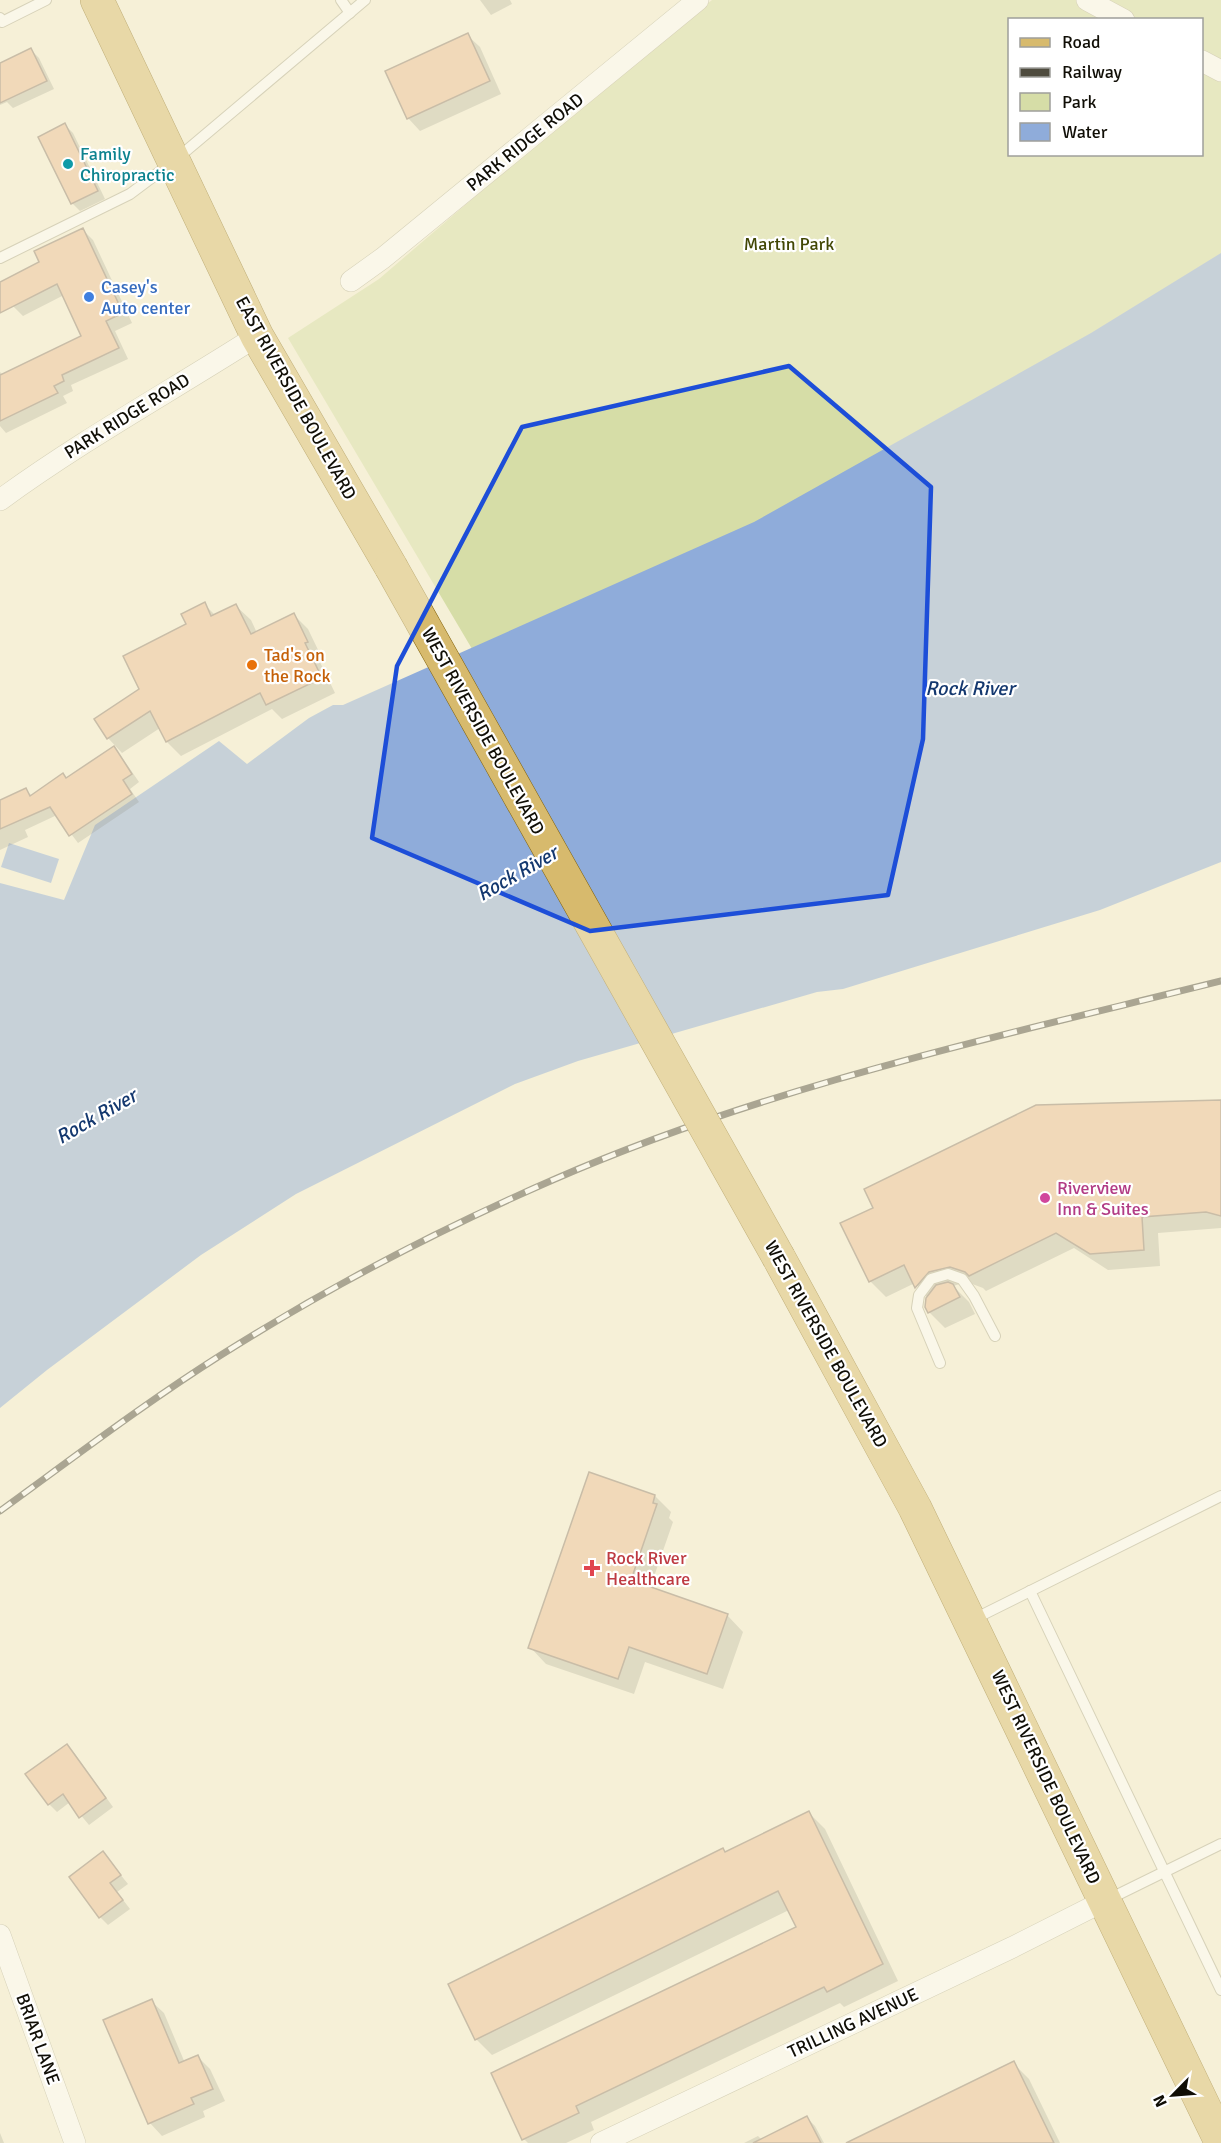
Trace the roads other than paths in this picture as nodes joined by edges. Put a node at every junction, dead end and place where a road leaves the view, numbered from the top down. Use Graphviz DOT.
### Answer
graph roads {
  1 [pos="46,0"];
  2 [pos="97,0"];
  3 [pos="340,0"];
  4 [pos="365,0"];
  5 [pos="698,0"];
  6 [pos="1087,0"];
  7 [pos="350,13"];
  8 [pos="0,18"];
  9 [pos="1120,18"];
  10 [pos="1203,61"];
  11 [pos="1221,71"];
  12 [pos="174,161"];
  13 [pos="0,258"];
  14 [pos="351,281"];
  15 [pos="257,336"];
  16 [pos="0,500"];
  17 [pos="391,567"];
  18 [pos="995,1336"];
  19 [pos="940,1363"];
  20 [pos="1221,1496"];
  21 [pos="1030,1591"];
  22 [pos="971,1620"];
  23 [pos="1221,1844"];
  24 [pos="1164,1871"];
  25 [pos="1104,1901"];
  26 [pos="0,1935"];
  27 [pos="1221,1990"];
  28 [pos="1221,2142"];
  29 [pos="75,2143"];
  30 [pos="601,2143"];
  1 -- 8 [label="lane"];
  2 -- 12 [label="main road, EAST RIVERSIDE BOULEVARD"];
  3 -- 7 [label="lane"];
  4 -- 7 [label="lane"];
  5 -- 14 [label="street, PARK RIDGE ROAD"];
  6 -- 9 [label="street"];
  7 -- 12 [label="lane"];
  10 -- 11 [label="street"];
  12 -- 13 [label="lane"];
  12 -- 15 [label="main road, EAST RIVERSIDE BOULEVARD"];
  15 -- 16 [label="street, PARK RIDGE ROAD"];
  15 -- 17 [label="main road, EAST RIVERSIDE BOULEVARD"];
  17 -- 22 [label="main road, WEST RIVERSIDE BOULEVARD, bridge"];
  18 -- 19 [label="lane"];
  20 -- 21 [label="lane"];
  21 -- 22 [label="lane"];
  21 -- 24 [label="lane"];
  22 -- 25 [label="main road, WEST RIVERSIDE BOULEVARD"];
  23 -- 24 [label="lane"];
  24 -- 25 [label="lane"];
  24 -- 27 [label="lane"];
  25 -- 28 [label="main road, WEST RIVERSIDE BOULEVARD"];
  25 -- 30 [label="street, TRILLING AVENUE"];
  26 -- 29 [label="street, BRIAR LANE"];
}
